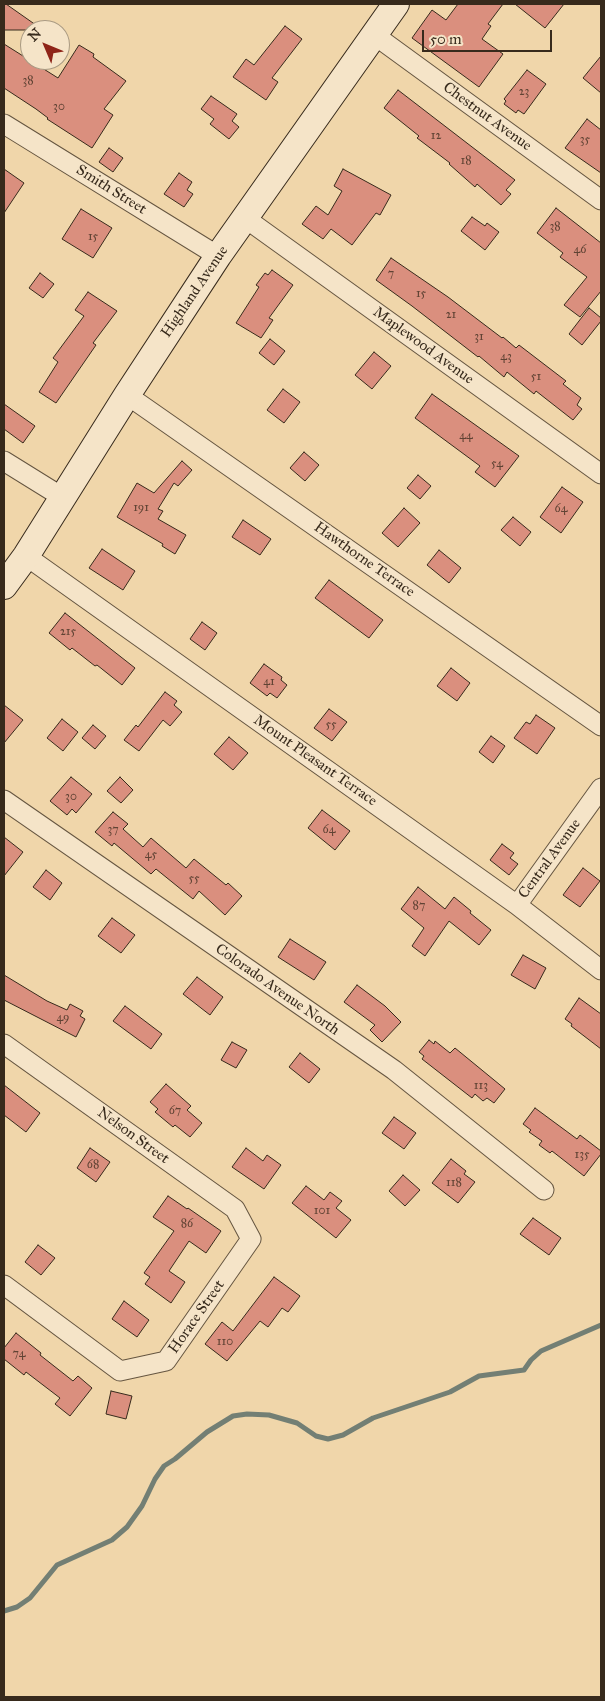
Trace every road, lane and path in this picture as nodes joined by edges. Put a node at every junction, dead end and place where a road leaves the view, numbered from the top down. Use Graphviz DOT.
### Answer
graph roads {
  1 [pos="396,4"];
  2 [pos="373,34"];
  3 [pos="4,124"];
  4 [pos="601,200"];
  5 [pos="245,218"];
  6 [pos="218,256"];
  7 [pos="127,395"];
  8 [pos="4,460"];
  9 [pos="601,474"];
  10 [pos="62,498"];
  11 [pos="26,556"];
  12 [pos="4,586"];
  13 [pos="601,726"];
  14 [pos="601,788"];
  15 [pos="4,800"];
  16 [pos="517,905"];
  17 [pos="601,970"];
  18 [pos="4,1044"];
  19 [pos="544,1190"];
  20 [pos="251,1239"];
  21 [pos="4,1285"];
  1 -- 2 [label="street, Highland Avenue"];
  2 -- 4 [label="street, Chestnut Avenue"];
  2 -- 5 [label="street, Highland Avenue"];
  3 -- 6 [label="street, Smith Street"];
  5 -- 6 [label="street, Highland Avenue"];
  5 -- 9 [label="street, Maplewood Avenue"];
  6 -- 7 [label="street, Highland Avenue"];
  7 -- 10 [label="street, Highland Avenue"];
  7 -- 13 [label="street, Hawthorne Terrace"];
  8 -- 10 [label="street"];
  10 -- 11 [label="street, Highland Avenue"];
  11 -- 12 [label="street, Highland Avenue"];
  11 -- 16 [label="street, Mount Pleasant Terrace"];
  14 -- 16 [label="street, Central Avenue"];
  15 -- 19 [label="street, Colorado Avenue North"];
  16 -- 17 [label="street, Mount Pleasant Terrace"];
  18 -- 20 [label="street, Nelson Street"];
  20 -- 21 [label="street, Horace Street"];
}
